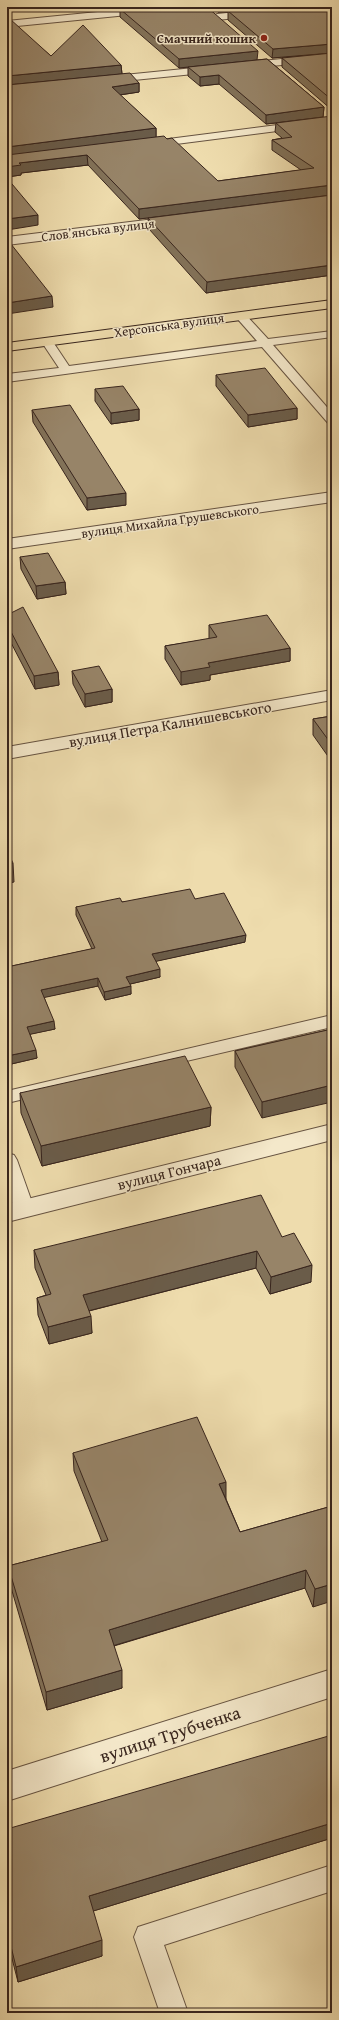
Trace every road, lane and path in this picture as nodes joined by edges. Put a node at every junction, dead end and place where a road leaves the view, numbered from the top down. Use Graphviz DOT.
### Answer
graph roads {
  1 [pos="178,7"];
  2 [pos="316,7"];
  3 [pos="209,10"];
  4 [pos="217,17"];
  5 [pos="7,24"];
  6 [pos="229,28"];
  7 [pos="258,53"];
  8 [pos="332,57"];
  9 [pos="270,63"];
  10 [pos="281,73"];
  11 [pos="92,82"];
  12 [pos="330,117"];
  13 [pos="131,146"];
  14 [pos="189,218"];
  15 [pos="7,241"];
  16 [pos="332,304"];
  17 [pos="242,316"];
  18 [pos="332,334"];
  19 [pos="47,341"];
  20 [pos="266,343"];
  21 [pos="7,347"];
  22 [pos="66,370"];
  23 [pos="7,378"];
  24 [pos="332,420"];
  25 [pos="332,497"];
  26 [pos="7,544"];
  27 [pos="332,695"];
  28 [pos="7,753"];
  29 [pos="332,1021"];
  30 [pos="7,1097"];
  31 [pos="332,1132"];
  32 [pos="7,1160"];
  33 [pos="16,1210"];
  34 [pos="332,1683"];
  35 [pos="7,1786"];
  36 [pos="332,1878"];
  37 [pos="174,2013"];
  1 -- 5 [label="street"];
  2 -- 4 [label="street"];
  3 -- 4 [label="street"];
  4 -- 6 [label="street"];
  7 -- 9 [label="street"];
  8 -- 9 [label="street"];
  9 -- 10 [label="street"];
  9 -- 11 [label="street"];
  12 -- 13 [label="street"];
  14 -- 15 [label="street, Словʼянська вулиця"];
  16 -- 17 [label="main road, Херсонська вулиця"];
  17 -- 19 [label="main road, Херсонська вулиця"];
  17 -- 20 [label="lane"];
  18 -- 20 [label="lane"];
  19 -- 21 [label="main road, Херсонська вулиця"];
  19 -- 22 [label="lane"];
  20 -- 22 [label="lane"];
  20 -- 24 [label="lane"];
  22 -- 23 [label="lane"];
  25 -- 26 [label="street, вулиця Михайла Грушевського"];
  27 -- 28 [label="street, вулиця Петра Калнишевського"];
  29 -- 30 [label="lane"];
  31 -- 33 [label="street, вулиця Гончара"];
  32 -- 33 [label="lane"];
  34 -- 35 [label="street, вулиця Трубченка"];
  36 -- 37 [label="lane"];
}
